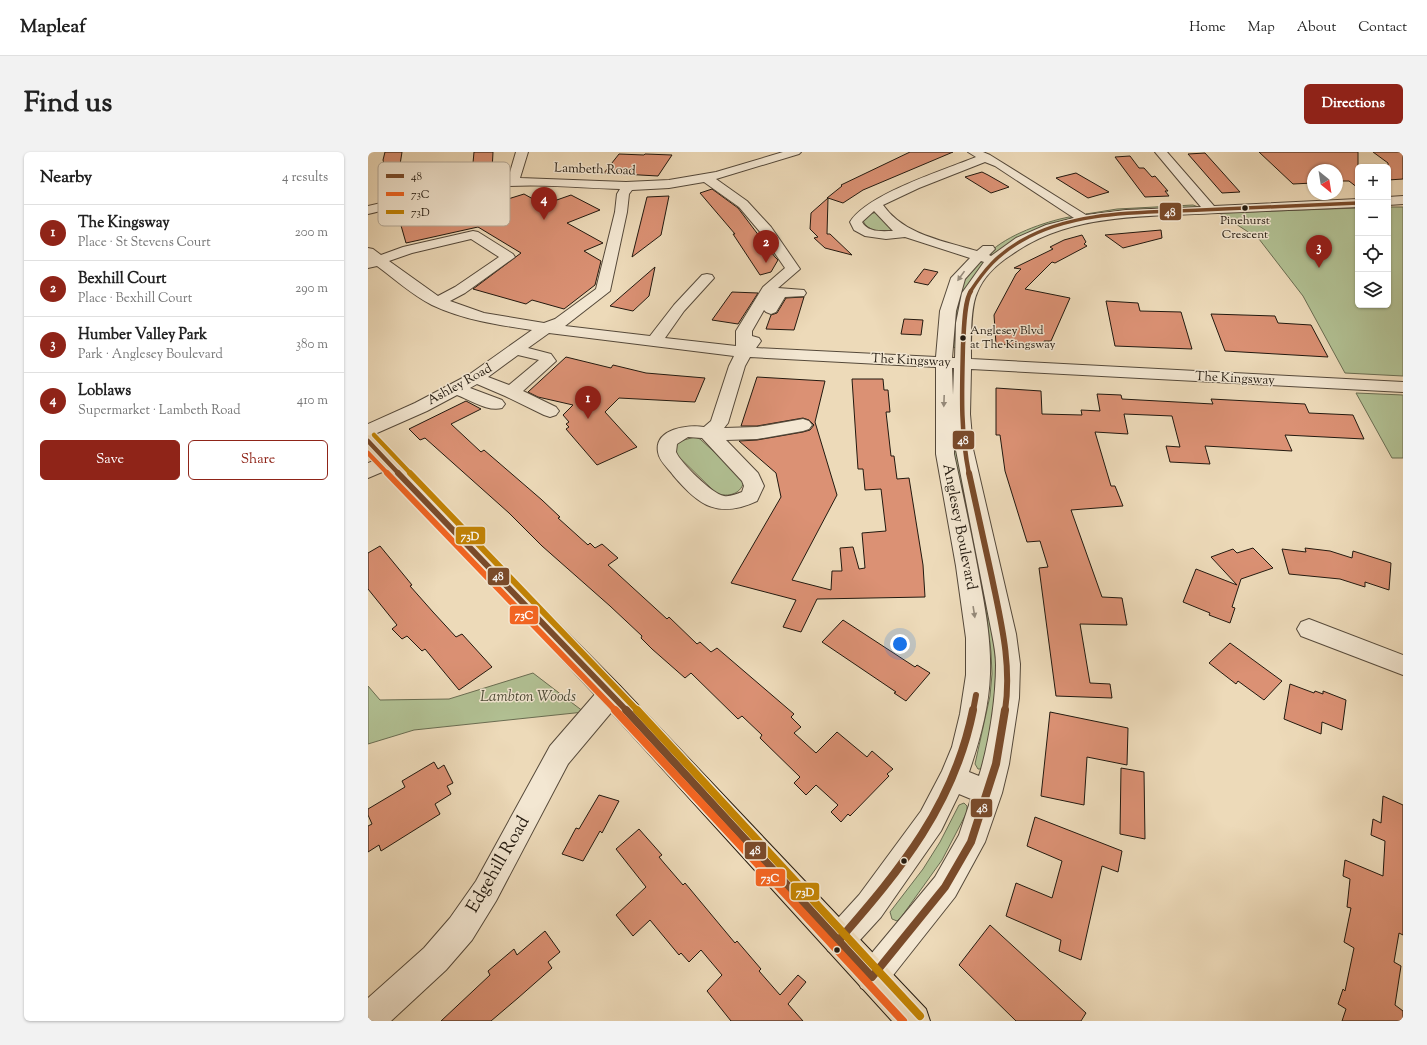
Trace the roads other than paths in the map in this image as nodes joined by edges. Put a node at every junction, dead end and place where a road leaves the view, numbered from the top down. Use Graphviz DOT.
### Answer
graph roads {
  1 [pos="522,152"];
  2 [pos="795,152"];
  3 [pos="1161,152"];
  4 [pos="980,154"];
  5 [pos="707,178"];
  6 [pos="510,182"];
  7 [pos="513,182"];
  8 [pos="629,185"];
  9 [pos="1403,194"];
  10 [pos="1391,195"];
  11 [pos="1355,196"];
  12 [pos="1403,200"];
  13 [pos="1391,201"];
  14 [pos="1355,203"];
  15 [pos="876,204"];
  16 [pos="1209,206"];
  17 [pos="378,208"];
  18 [pos="368,210"];
  19 [pos="1080,216"];
  20 [pos="906,233"];
  21 [pos="979,256"];
  22 [pos="372,259"];
  23 [pos="993,260"];
  24 [pos="707,278"];
  25 [pos="800,293"];
  26 [pos="438,302"];
  27 [pos="546,328"];
  28 [pos="654,341"];
  29 [pos="516,350"];
  30 [pos="744,352"];
  31 [pos="953,363"];
  32 [pos="476,378"];
  33 [pos="1403,387"];
  34 [pos="458,389"];
  35 [pos="511,392"];
  36 [pos="496,404"];
  37 [pos="550,411"];
  38 [pos="803,424"];
  39 [pos="368,431"];
  40 [pos="708,433"];
  41 [pos="368,441"];
  42 [pos="377,467"];
  43 [pos="1309,629"];
  44 [pos="1403,665"];
  45 [pos="611,694"];
  46 [pos="954,778"];
  47 [pos="988,793"];
  48 [pos="839,940"];
  49 [pos="872,977"];
  50 [pos="368,1020"];
  51 [pos="914,1021"];
  1 -- 7 [label="street"];
  2 -- 5 [label="street, Lambeth Road"];
  3 -- 16 [label="street"];
  4 -- 15 [label="street"];
  4 -- 19 [label="street"];
  5 -- 8 [label="street, Lambeth Road"];
  5 -- 30 [label="street"];
  6 -- 7 [label="street, Lambeth Road"];
  7 -- 8 [label="street, Lambeth Road"];
  8 -- 27 [label="street, Ashley Road"];
  9 -- 10 [label="street"];
  11 -- 16 [label="street, Anglesey Boulevard"];
  12 -- 13 [label="street"];
  14 -- 16 [label="street, Anglesey Boulevard"];
  15 -- 20 [label="street"];
  15 -- 20 [label="street"];
  16 -- 19 [label="street, Anglesey Boulevard"];
  17 -- 18 [label="street, Lambeth Road"];
  19 -- 21 [label="street, Anglesey Boulevard"];
  19 -- 23 [label="street, Anglesey Boulevard"];
  20 -- 21 [label="street"];
  21 -- 23 [label="street"];
  21 -- 31 [label="street, Anglesey Boulevard, one-way"];
  22 -- 26 [label="street, The Kingsway"];
  22 -- 26 [label="street"];
  23 -- 31 [label="street, Anglesey Boulevard"];
  24 -- 28 [label="street"];
  25 -- 30 [label="street"];
  26 -- 27 [label="street, The Kingsway"];
  27 -- 28 [label="street, The Kingsway"];
  27 -- 29 [label="street, Ashley Road"];
  28 -- 30 [label="street, The Kingsway"];
  29 -- 32 [label="street, Ashley Road"];
  29 -- 35 [label="street"];
  30 -- 31 [label="street, The Kingsway"];
  30 -- 40 [label="street"];
  31 -- 33 [label="street, The Kingsway"];
  31 -- 46 [label="street, Anglesey Boulevard, one-way"];
  31 -- 47 [label="street, Anglesey Boulevard"];
  32 -- 34 [label="street, Ashley Road"];
  32 -- 35 [label="street"];
  34 -- 36 [label="street"];
  34 -- 39 [label="street, Ashley Road"];
  35 -- 37 [label="street"];
  38 -- 40 [label="street"];
  40 -- 40 [label="street"];
  41 -- 42 [label="main road"];
  42 -- 45 [label="main road"];
  43 -- 44 [label="street"];
  45 -- 48 [label="main road"];
  45 -- 50 [label="street, Edgehill Road"];
  46 -- 47 [label="street"];
  46 -- 48 [label="street, Anglesey Boulevard"];
  47 -- 49 [label="street, Anglesey Boulevard"];
  48 -- 49 [label="main road"];
  49 -- 51 [label="main road"];
}
